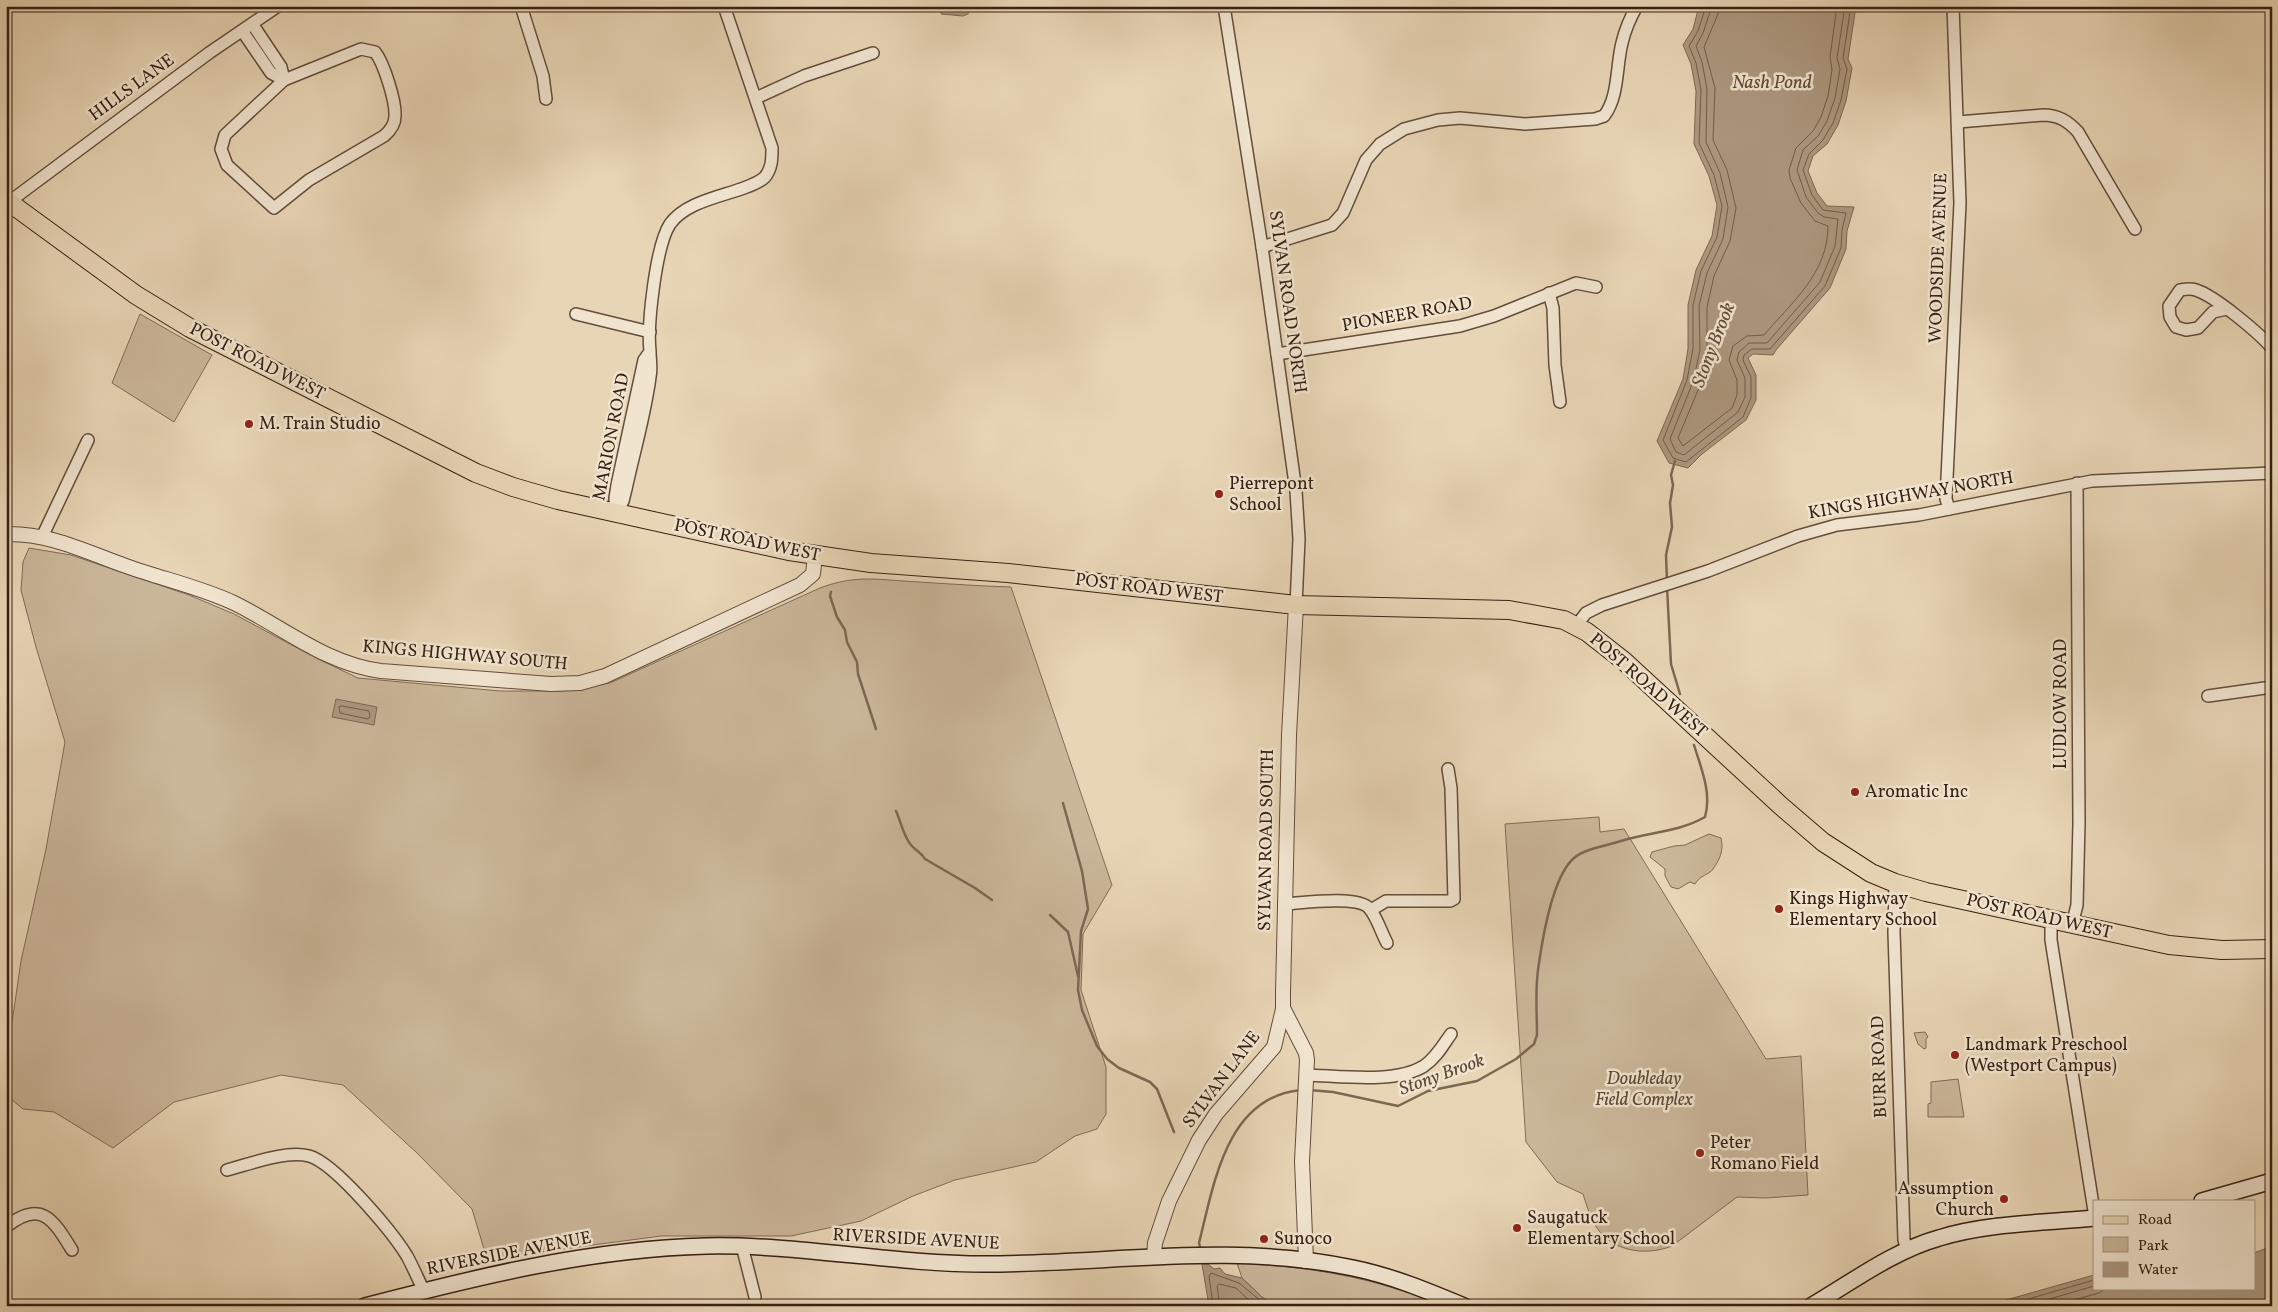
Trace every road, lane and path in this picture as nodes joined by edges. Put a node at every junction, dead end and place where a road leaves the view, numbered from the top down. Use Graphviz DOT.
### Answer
graph roads {
  1 [pos="278,6"];
  2 [pos="521,6"];
  3 [pos="724,6"];
  4 [pos="1224,6"];
  5 [pos="1637,6"];
  6 [pos="1953,6"];
  7 [pos="248,28"];
  8 [pos="873,53"];
  9 [pos="284,80"];
  10 [pos="756,98"];
  11 [pos="546,99"];
  12 [pos="1958,122"];
  13 [pos="8,201"];
  14 [pos="2135,229"];
  15 [pos="1262,247"];
  16 [pos="1596,287"];
  17 [pos="1549,293"];
  18 [pos="2227,309"];
  19 [pos="576,314"];
  20 [pos="650,332"];
  21 [pos="2272,348"];
  22 [pos="1277,354"];
  23 [pos="1560,402"];
  24 [pos="88,440"];
  25 [pos="2272,473"];
  26 [pos="2078,483"];
  27 [pos="1949,509"];
  28 [pos="616,513"];
  29 [pos="6,534"];
  30 [pos="42,537"];
  31 [pos="815,555"];
  32 [pos="1296,605"];
  33 [pos="1576,626"];
  34 [pos="2272,687"];
  35 [pos="2208,696"];
  36 [pos="1448,769"];
  37 [pos="1895,883"];
  38 [pos="1284,904"];
  39 [pos="1371,910"];
  40 [pos="2051,920"];
  41 [pos="2072,925"];
  42 [pos="1386,943"];
  43 [pos="2272,948"];
  44 [pos="1283,1008"];
  45 [pos="1451,1034"];
  46 [pos="1274,1047"];
  47 [pos="1307,1081"];
  48 [pos="227,1170"];
  49 [pos="2272,1181"];
  50 [pos="2206,1200"];
  51 [pos="2093,1205"];
  52 [pos="2093,1218"];
  53 [pos="6,1227"];
  54 [pos="742,1246"];
  55 [pos="72,1250"];
  56 [pos="1907,1250"];
  57 [pos="1154,1256"];
  58 [pos="1306,1261"];
  59 [pos="424,1291"];
  60 [pos="755,1297"];
  61 [pos="365,1306"];
  62 [pos="1464,1306"];
  63 [pos="1811,1306"];
  1 -- 7 [label="street, HILLS LANE"];
  2 -- 11 [label="street"];
  3 -- 10 [label="street, MARION ROAD"];
  4 -- 15 [label="street, SYLVAN ROAD NORTH"];
  5 -- 15 [label="street"];
  6 -- 12 [label="street, WOODSIDE AVENUE"];
  7 -- 9 [label="street"];
  7 -- 13 [label="street, HILLS LANE"];
  8 -- 10 [label="street"];
  9 -- 9 [label="street"];
  10 -- 20 [label="street, MARION ROAD"];
  12 -- 14 [label="street"];
  12 -- 27 [label="street, WOODSIDE AVENUE"];
  13 -- 28 [label="main road, POST ROAD WEST"];
  15 -- 22 [label="street, SYLVAN ROAD NORTH"];
  16 -- 17 [label="street, PIONEER ROAD"];
  17 -- 22 [label="street, PIONEER ROAD"];
  17 -- 23 [label="street"];
  18 -- 18 [label="street"];
  18 -- 21 [label="street"];
  19 -- 20 [label="street"];
  20 -- 28 [label="street, MARION ROAD"];
  22 -- 32 [label="street, SYLVAN ROAD NORTH"];
  24 -- 30 [label="street"];
  25 -- 26 [label="street, KINGS HIGHWAY NORTH"];
  26 -- 27 [label="street, KINGS HIGHWAY NORTH"];
  26 -- 41 [label="street, LUDLOW ROAD"];
  27 -- 33 [label="street, KINGS HIGHWAY NORTH"];
  28 -- 31 [label="main road, POST ROAD WEST"];
  29 -- 30 [label="street, KINGS HIGHWAY SOUTH"];
  30 -- 31 [label="street, KINGS HIGHWAY SOUTH"];
  31 -- 32 [label="main road, POST ROAD WEST"];
  32 -- 33 [label="main road, POST ROAD WEST"];
  32 -- 38 [label="street, SYLVAN ROAD SOUTH"];
  33 -- 37 [label="main road, POST ROAD WEST"];
  34 -- 35 [label="street"];
  36 -- 39 [label="street"];
  37 -- 40 [label="main road, POST ROAD WEST"];
  37 -- 56 [label="street, BURR ROAD"];
  38 -- 39 [label="street"];
  38 -- 44 [label="street, SYLVAN ROAD SOUTH"];
  39 -- 42 [label="street"];
  40 -- 41 [label="main road, POST ROAD WEST"];
  40 -- 51 [label="street"];
  41 -- 43 [label="main road, POST ROAD WEST"];
  44 -- 46 [label="street, SYLVAN LANE"];
  44 -- 47 [label="street, SYLVAN ROAD SOUTH"];
  45 -- 47 [label="street"];
  46 -- 47 [label="street, SYLVAN ROAD SOUTH"];
  46 -- 57 [label="street, SYLVAN LANE"];
  47 -- 58 [label="street, SYLVAN ROAD SOUTH"];
  48 -- 59 [label="street"];
  49 -- 50 [label="main road"];
  52 -- 56 [label="main road"];
  53 -- 55 [label="street"];
  54 -- 57 [label="main road, RIVERSIDE AVENUE"];
  54 -- 59 [label="main road, RIVERSIDE AVENUE"];
  54 -- 60 [label="street"];
  56 -- 63 [label="main road"];
  57 -- 58 [label="main road, RIVERSIDE AVENUE"];
  58 -- 62 [label="main road, RIVERSIDE AVENUE"];
  59 -- 61 [label="main road, RIVERSIDE AVENUE"];
}
